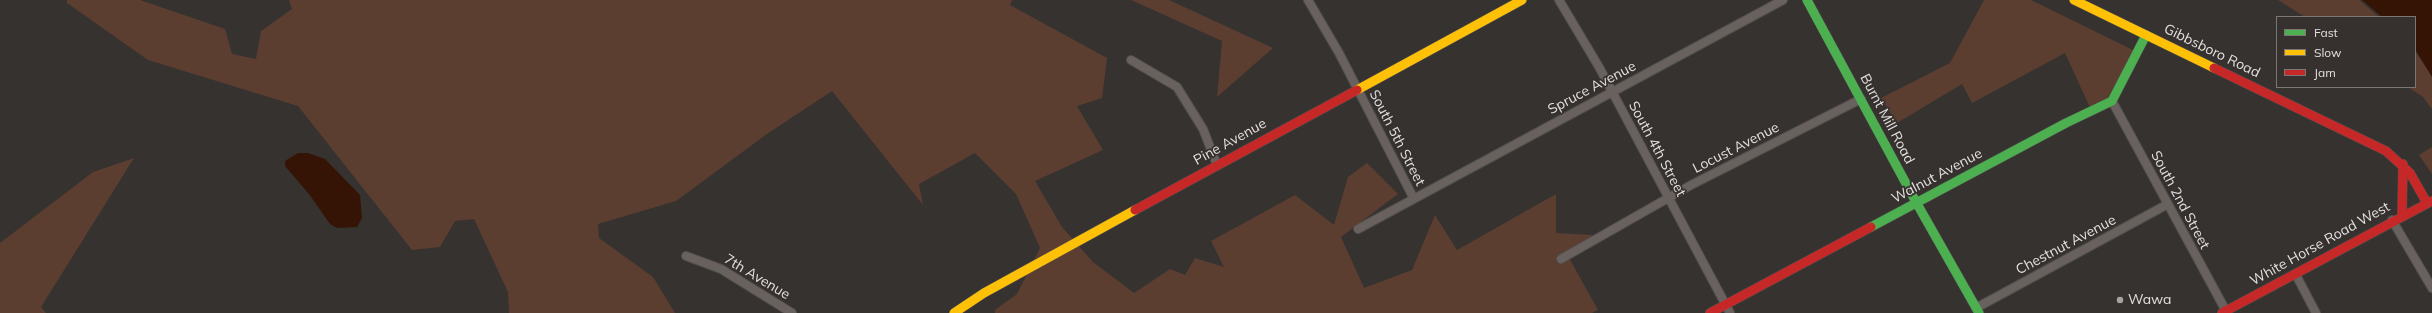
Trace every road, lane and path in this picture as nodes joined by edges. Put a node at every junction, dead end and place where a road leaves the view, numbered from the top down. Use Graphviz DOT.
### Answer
graph roads {
  1 [pos="1308,0"];
  2 [pos="1522,0"];
  3 [pos="1558,0"];
  4 [pos="1783,0"];
  5 [pos="1807,0"];
  6 [pos="2074,0"];
  7 [pos="2146,35"];
  8 [pos="1131,60"];
  9 [pos="1357,89"];
  10 [pos="1612,92"];
  11 [pos="1861,99"];
  12 [pos="2112,101"];
  13 [pos="2403,164"];
  14 [pos="1217,165"];
  15 [pos="1668,198"];
  16 [pos="1414,199"];
  17 [pos="1916,202"];
  18 [pos="2430,202"];
  19 [pos="2168,204"];
  20 [pos="2402,215"];
  21 [pos="2392,220"];
  22 [pos="1358,229"];
  23 [pos="686,256"];
  24 [pos="1561,259"];
  25 [pos="2296,275"];
  26 [pos="2432,288"];
  27 [pos="1725,304"];
  28 [pos="1977,311"];
  29 [pos="2224,312"];
  30 [pos="792,313"];
  31 [pos="954,313"];
  32 [pos="1710,313"];
  33 [pos="1730,313"];
  34 [pos="2316,313"];
  1 -- 9 [label="street, South 5th Street"];
  2 -- 9 [label="street, Pine Avenue"];
  3 -- 10 [label="street, South 4th Street"];
  4 -- 10 [label="street, Spruce Avenue"];
  5 -- 11 [label="street, Burnt Mill Road"];
  6 -- 7 [label="street, Gibbsboro Road"];
  7 -- 12 [label="street"];
  7 -- 13 [label="street, Gibbsboro Road"];
  8 -- 14 [label="street"];
  9 -- 14 [label="street, Pine Avenue"];
  9 -- 16 [label="street, South 5th Street"];
  10 -- 15 [label="street, South 4th Street"];
  10 -- 16 [label="street, Spruce Avenue"];
  11 -- 15 [label="street, Locust Avenue"];
  11 -- 17 [label="street, Burnt Mill Road"];
  12 -- 17 [label="street, Walnut Avenue"];
  12 -- 19 [label="street, South 2nd Street"];
  13 -- 18 [label="street, Gibbsboro Road"];
  13 -- 20 [label="street"];
  14 -- 31 [label="street, Pine Avenue"];
  15 -- 24 [label="street, Locust Avenue"];
  15 -- 27 [label="street, South 4th Street"];
  16 -- 22 [label="street, Spruce Avenue"];
  17 -- 27 [label="street, Walnut Avenue"];
  17 -- 28 [label="street, Burnt Mill Road"];
  18 -- 20 [label="street, White Horse Road West"];
  19 -- 28 [label="street, Chestnut Avenue"];
  19 -- 29 [label="street, South 2nd Street"];
  20 -- 21 [label="street, White Horse Road West"];
  21 -- 25 [label="street, White Horse Road West"];
  21 -- 26 [label="street"];
  23 -- 30 [label="street, 7th Avenue"];
  25 -- 29 [label="street, White Horse Road West"];
  25 -- 34 [label="street"];
  27 -- 32 [label="street, Walnut Avenue"];
  27 -- 33 [label="street, South 4th Street"];
}
